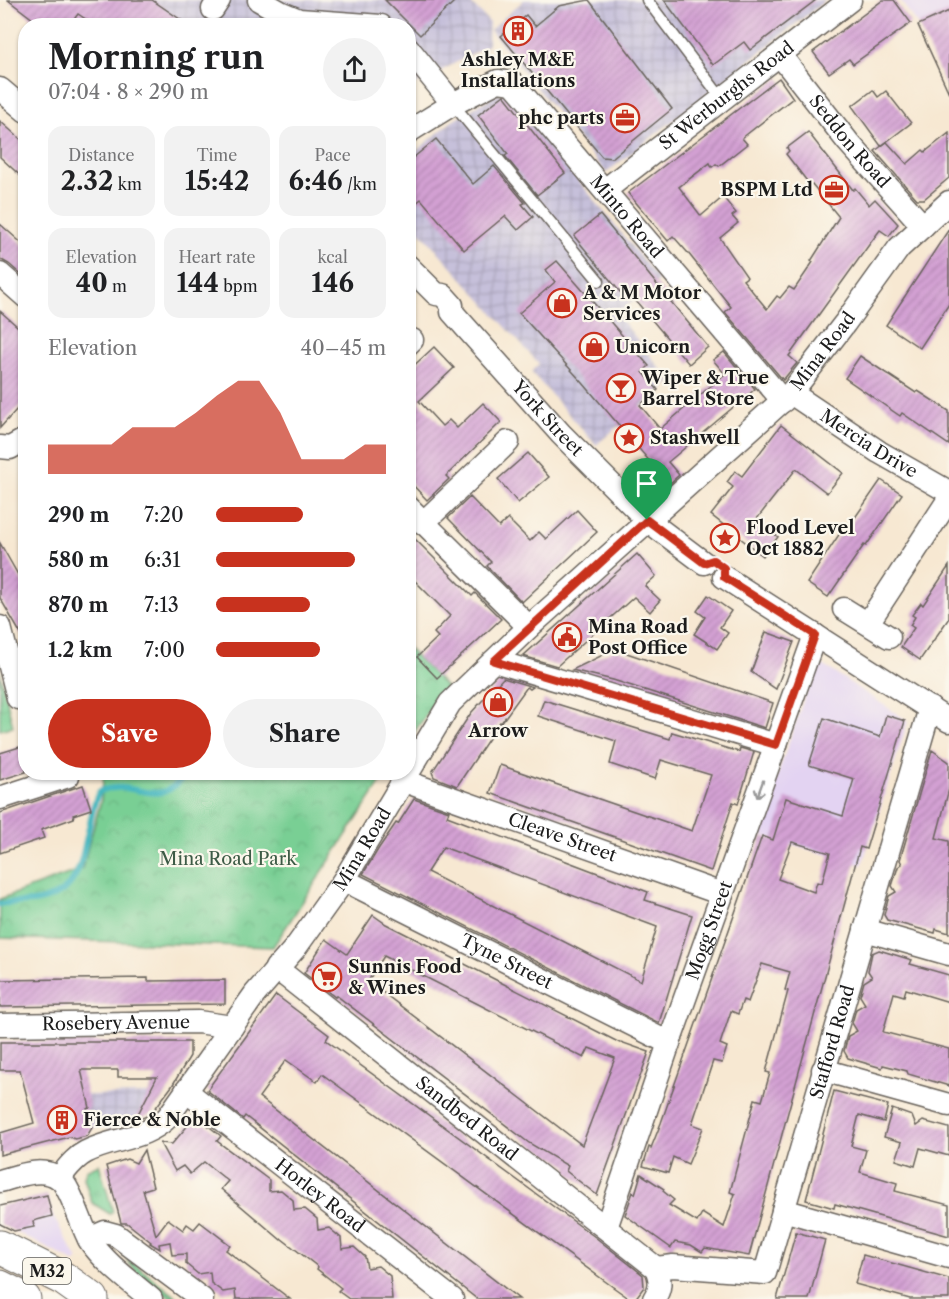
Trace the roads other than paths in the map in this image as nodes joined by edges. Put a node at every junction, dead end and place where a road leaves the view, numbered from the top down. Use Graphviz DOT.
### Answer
graph roads {
  1 [pos="259,0"];
  2 [pos="647,0"];
  3 [pos="850,0"];
  4 [pos="294,18"];
  5 [pos="780,54"];
  6 [pos="416,58"];
  7 [pos="0,89"];
  8 [pos="18,99"];
  9 [pos="722,99"];
  10 [pos="453,104"];
  11 [pos="416,127"];
  12 [pos="605,190"];
  13 [pos="947,209"];
  14 [pos="923,226"];
  15 [pos="0,274"];
  16 [pos="416,274"];
  17 [pos="599,281"];
  18 [pos="18,290"];
  19 [pos="787,397"];
  20 [pos="508,442"];
  21 [pos="949,492"];
  22 [pos="949,499"];
  23 [pos="416,514"];
  24 [pos="416,516"];
  25 [pos="647,520"];
  26 [pos="844,609"];
  27 [pos="868,623"];
  28 [pos="0,627"];
  29 [pos="529,627"];
  30 [pos="815,635"];
  31 [pos="890,636"];
  32 [pos="494,661"];
  33 [pos="18,698"];
  34 [pos="930,708"];
  35 [pos="949,721"];
  36 [pos="776,745"];
  37 [pos="416,761"];
  38 [pos="56,780"];
  39 [pos="404,781"];
  40 [pos="0,798"];
  41 [pos="344,879"];
  42 [pos="722,894"];
  43 [pos="865,930"];
  44 [pos="949,954"];
  45 [pos="276,968"];
  46 [pos="0,1025"];
  47 [pos="232,1027"];
  48 [pos="669,1043"];
  49 [pos="824,1070"];
  50 [pos="186,1091"];
  51 [pos="949,1105"];
  52 [pos="59,1178"];
  53 [pos="0,1181"];
  54 [pos="783,1210"];
  55 [pos="606,1228"];
  56 [pos="89,1239"];
  57 [pos="0,1247"];
  58 [pos="949,1257"];
  59 [pos="656,1269"];
  60 [pos="0,1287"];
  61 [pos="24,1299"];
  62 [pos="92,1299"];
  63 [pos="151,1299"];
  64 [pos="202,1299"];
  65 [pos="452,1299"];
  66 [pos="654,1299"];
  1 -- 4 [label="street"];
  2 -- 9 [label="lane"];
  3 -- 5 [label="street, St Werburghs Road"];
  5 -- 9 [label="street, St Werburghs Road"];
  5 -- 14 [label="street, Seddon Road"];
  6 -- 10 [label="street"];
  7 -- 8 [label="street"];
  9 -- 12 [label="street, St Werburghs Road"];
  10 -- 11 [label="street, Minto Road"];
  10 -- 12 [label="street, Minto Road"];
  10 -- 17 [label="lane"];
  12 -- 19 [label="street, Minto Road"];
  13 -- 14 [label="street, Mina Road"];
  14 -- 19 [label="street, Mina Road"];
  15 -- 18 [label="street"];
  16 -- 25 [label="street, York Street"];
  19 -- 21 [label="street, Mercia Drive"];
  19 -- 25 [label="street, Mina Road"];
  20 -- 23 [label="street"];
  22 -- 27 [label="street"];
  24 -- 29 [label="street"];
  25 -- 29 [label="street, Mina Road"];
  25 -- 30 [label="street, York Street"];
  26 -- 27 [label="street"];
  27 -- 31 [label="street"];
  28 -- 33 [label="street"];
  29 -- 32 [label="street, Mina Road"];
  30 -- 34 [label="street"];
  30 -- 36 [label="street, Mogg Street"];
  32 -- 36 [label="street"];
  32 -- 37 [label="street, Mina Road"];
  34 -- 35 [label="street"];
  34 -- 43 [label="street, Stafford Road"];
  36 -- 42 [label="street, Mogg Street, one-way"];
  38 -- 40 [label="street"];
  39 -- 41 [label="street, Mina Road"];
  39 -- 42 [label="street, Cleave Street"];
  41 -- 45 [label="street, Mina Road"];
  41 -- 48 [label="street, Tyne Street"];
  42 -- 48 [label="street, Mogg Street"];
  43 -- 44 [label="street"];
  43 -- 49 [label="street, Stafford Road"];
  45 -- 47 [label="street, Mina Road"];
  45 -- 55 [label="street, Sandbed Road"];
  46 -- 47 [label="street, Rosebery Avenue"];
  47 -- 50 [label="street, Mina Road"];
  48 -- 55 [label="street, Mogg Street"];
  49 -- 51 [label="street"];
  49 -- 54 [label="street, Stafford Road"];
  50 -- 52 [label="street, Mina Road"];
  50 -- 65 [label="street, Horley Road"];
  52 -- 53 [label="street"];
  52 -- 56 [label="street"];
  54 -- 58 [label="street"];
  54 -- 59 [label="street, Stafford Road"];
  55 -- 59 [label="street, Sandbed Road"];
  56 -- 63 [label="street"];
  56 -- 64 [label="street"];
  57 -- 62 [label="highway, M32"];
  59 -- 66 [label="street"];
  60 -- 61 [label="highway, M32"];
}
